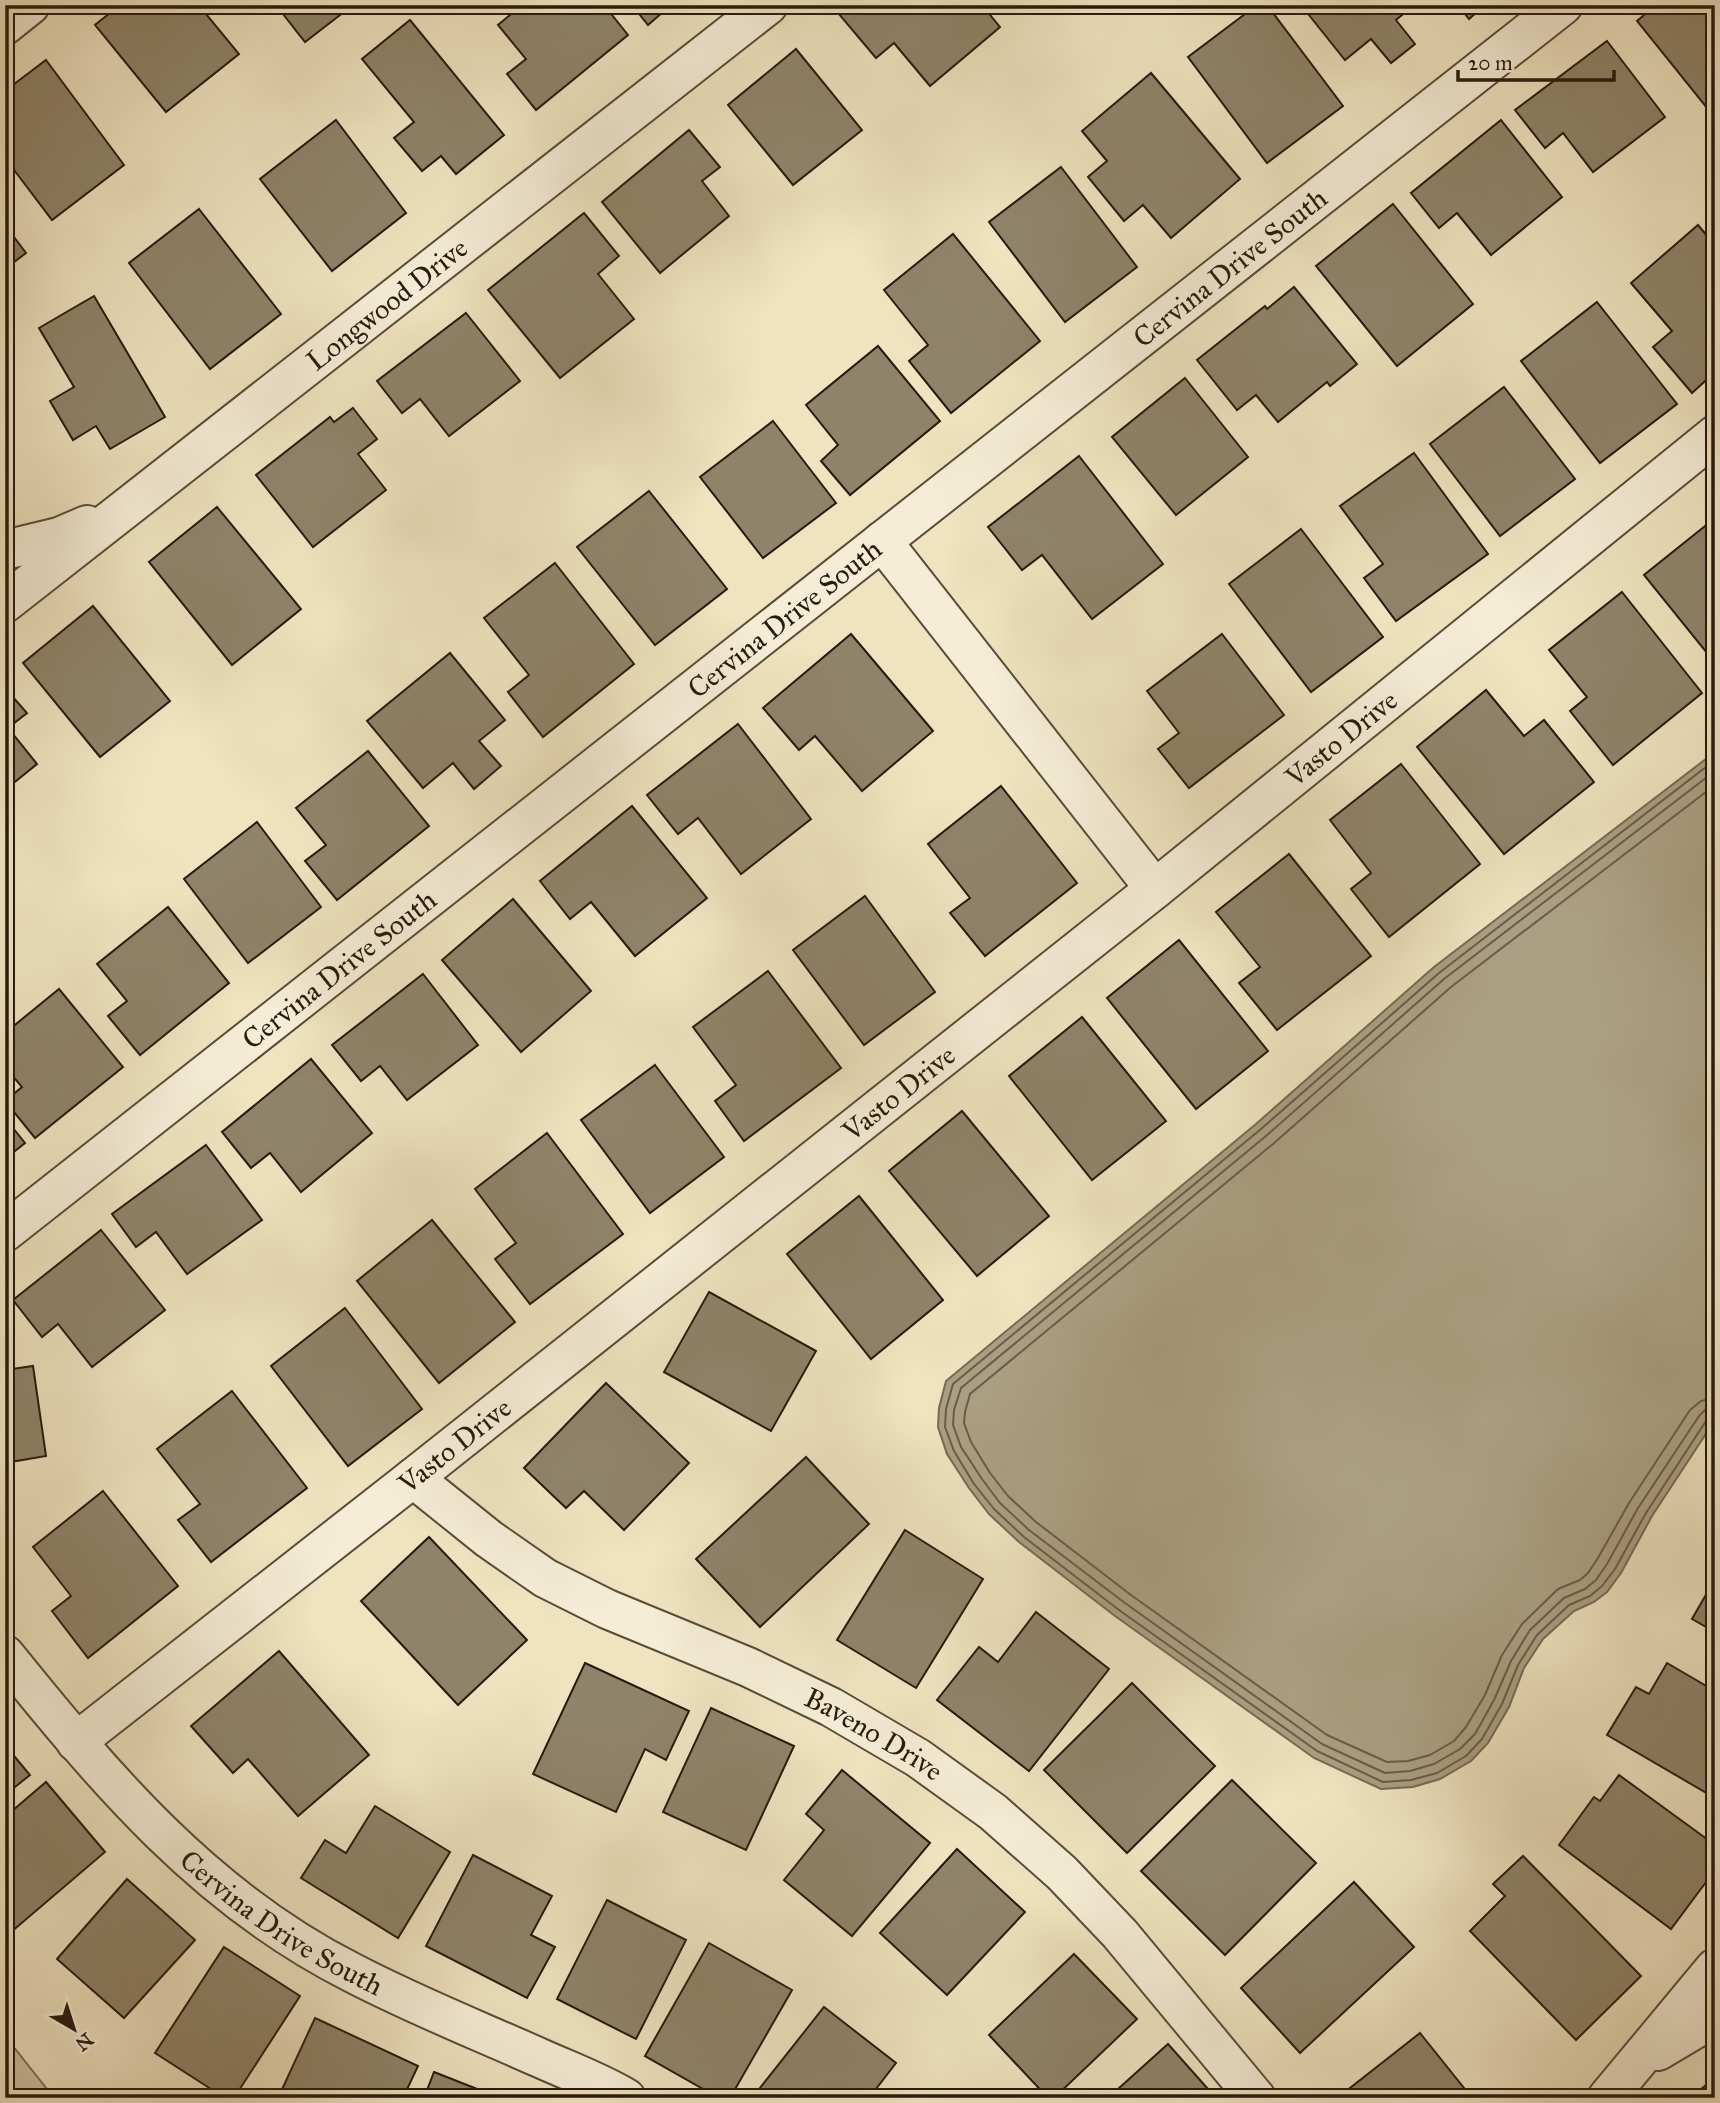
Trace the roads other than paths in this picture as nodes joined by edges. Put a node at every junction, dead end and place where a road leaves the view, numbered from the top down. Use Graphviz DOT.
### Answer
graph roads {
  1 [pos="30,5"];
  2 [pos="768,5"];
  3 [pos="1563,5"];
  4 [pos="5,25"];
  5 [pos="1715,435"];
  6 [pos="121,511"];
  7 [pos="882,541"];
  8 [pos="5,550"];
  9 [pos="5,603"];
  10 [pos="1155,889"];
  11 [pos="5,1232"];
  12 [pos="413,1479"];
  13 [pos="5,1655"];
  14 [pos="76,1742"];
  15 [pos="1715,1968"];
  16 [pos="1715,2020"];
  17 [pos="1612,2093"];
  18 [pos="626,2098"];
  19 [pos="1256,2098"];
  1 -- 4 [label="street"];
  2 -- 6 [label="street, Longwood Drive"];
  3 -- 7 [label="street, Cervina Drive South"];
  5 -- 10 [label="street, Vasto Drive"];
  6 -- 8 [label="street"];
  6 -- 9 [label="street, Longwood Drive"];
  7 -- 10 [label="street"];
  7 -- 11 [label="street, Cervina Drive South"];
  10 -- 12 [label="street, Vasto Drive"];
  12 -- 14 [label="street, Vasto Drive"];
  12 -- 19 [label="street, Baveno Drive"];
  13 -- 14 [label="street, Cervina Drive South"];
  14 -- 18 [label="street, Cervina Drive South"];
  15 -- 17 [label="street"];
  16 -- 17 [label="street"];
}
